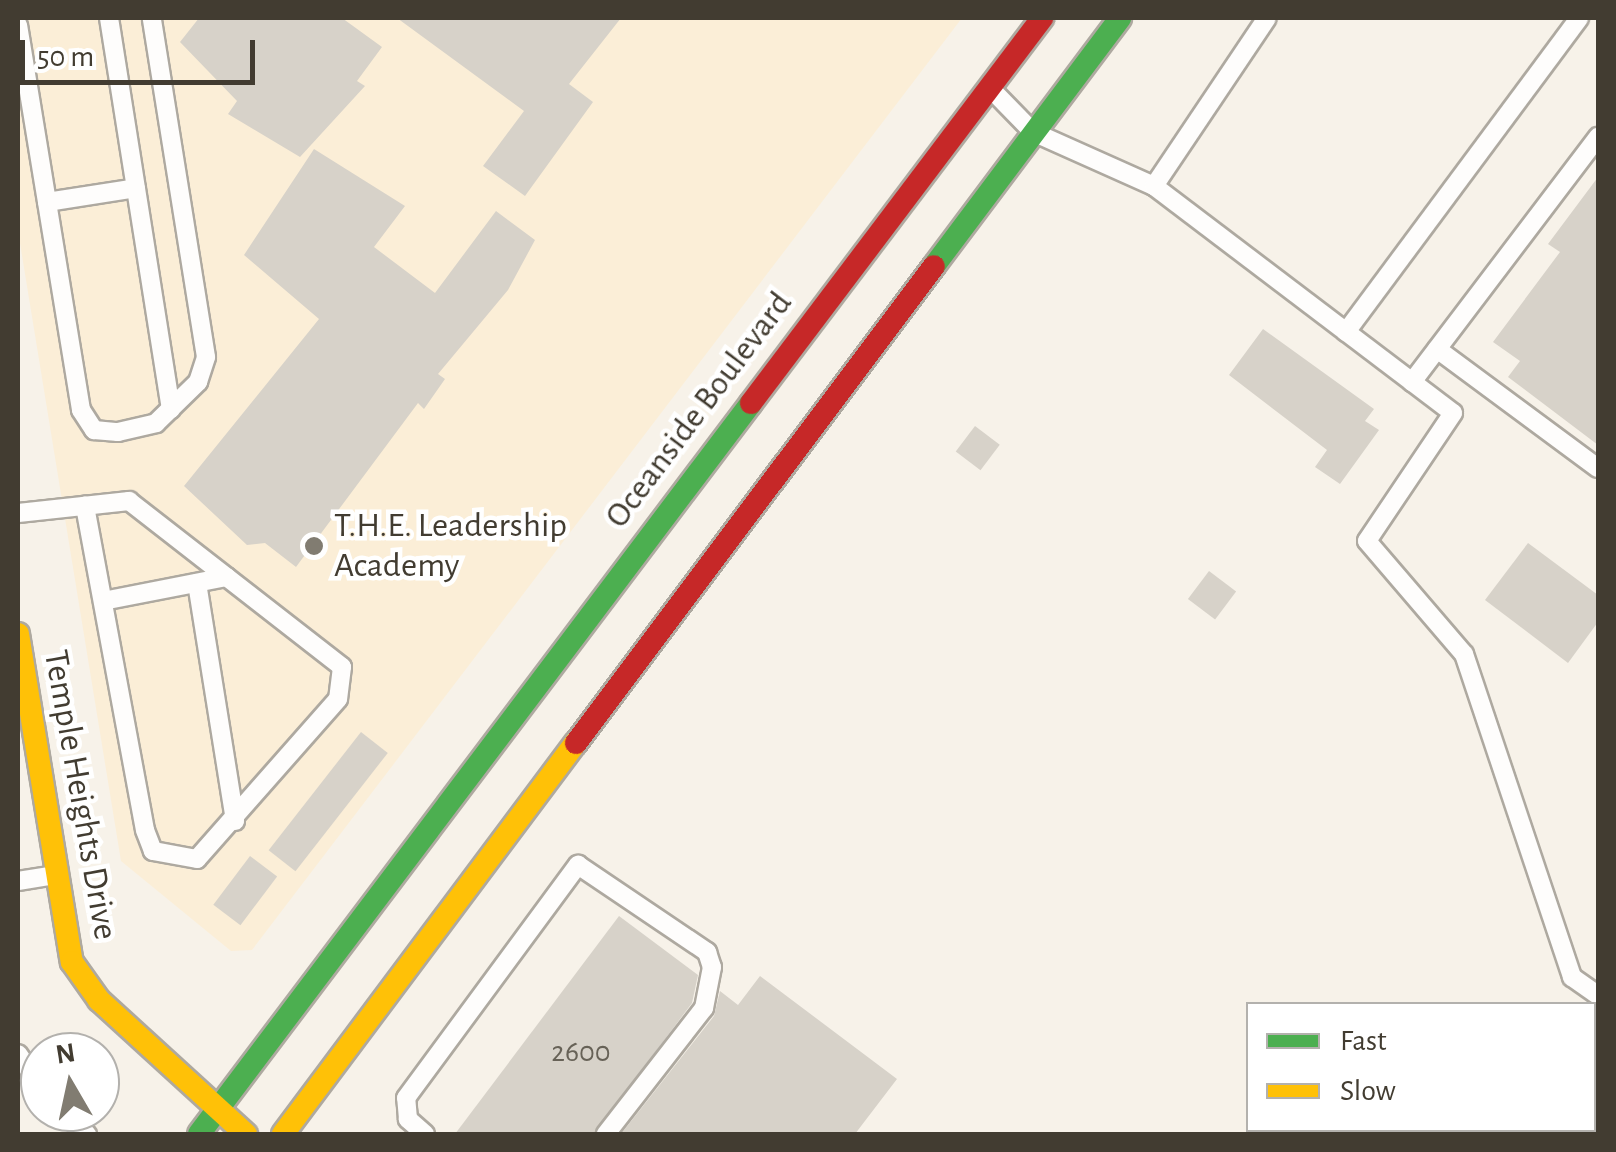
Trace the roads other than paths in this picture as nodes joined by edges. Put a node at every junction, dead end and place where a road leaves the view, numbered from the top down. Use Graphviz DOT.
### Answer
graph roads {
  1 [pos="109,18"];
  2 [pos="152,18"];
  3 [pos="1042,18"];
  4 [pos="1120,18"];
  5 [pos="1267,18"];
  6 [pos="1579,18"];
  7 [pos="18,26"];
  8 [pos="988,86"];
  9 [pos="1033,132"];
  10 [pos="1598,136"];
  11 [pos="1154,186"];
  12 [pos="136,188"];
  13 [pos="47,202"];
  14 [pos="1346,332"];
  15 [pos="1437,349"];
  16 [pos="1412,382"];
  17 [pos="171,409"];
  18 [pos="1598,468"];
  19 [pos="86,506"];
  20 [pos="18,513"];
  21 [pos="227,577"];
  22 [pos="197,583"];
  23 [pos="103,601"];
  24 [pos="18,634"];
  25 [pos="235,821"];
  26 [pos="56,874"];
  27 [pos="18,881"];
  28 [pos="1598,994"];
  29 [pos="216,1111"];
  30 [pos="199,1134"];
  31 [pos="246,1134"];
  32 [pos="283,1134"];
  33 [pos="425,1134"];
  34 [pos="606,1134"];
  1 -- 12 [label="lane"];
  2 -- 17 [label="lane"];
  3 -- 8 [label="main road, Oceanside Boulevard"];
  4 -- 9 [label="main road"];
  5 -- 11 [label="lane"];
  6 -- 14 [label="lane"];
  7 -- 13 [label="lane"];
  8 -- 9 [label="lane"];
  8 -- 29 [label="main road, Oceanside Boulevard"];
  9 -- 11 [label="lane"];
  9 -- 32 [label="main road"];
  10 -- 15 [label="lane"];
  11 -- 14 [label="lane"];
  12 -- 13 [label="lane"];
  12 -- 17 [label="lane"];
  13 -- 17 [label="lane"];
  14 -- 16 [label="lane"];
  15 -- 16 [label="lane"];
  15 -- 18 [label="lane"];
  16 -- 28 [label="lane"];
  19 -- 20 [label="lane"];
  19 -- 21 [label="lane"];
  19 -- 23 [label="lane"];
  21 -- 22 [label="lane"];
  21 -- 25 [label="lane"];
  22 -- 23 [label="lane"];
  22 -- 25 [label="lane"];
  23 -- 25 [label="lane"];
  24 -- 26 [label="main road, Temple Heights Drive"];
  26 -- 27 [label="lane"];
  26 -- 29 [label="main road, Temple Heights Drive"];
  29 -- 30 [label="main road, Oceanside Boulevard"];
  29 -- 31 [label="main road, Temple Heights Drive"];
  33 -- 34 [label="lane"];
}
